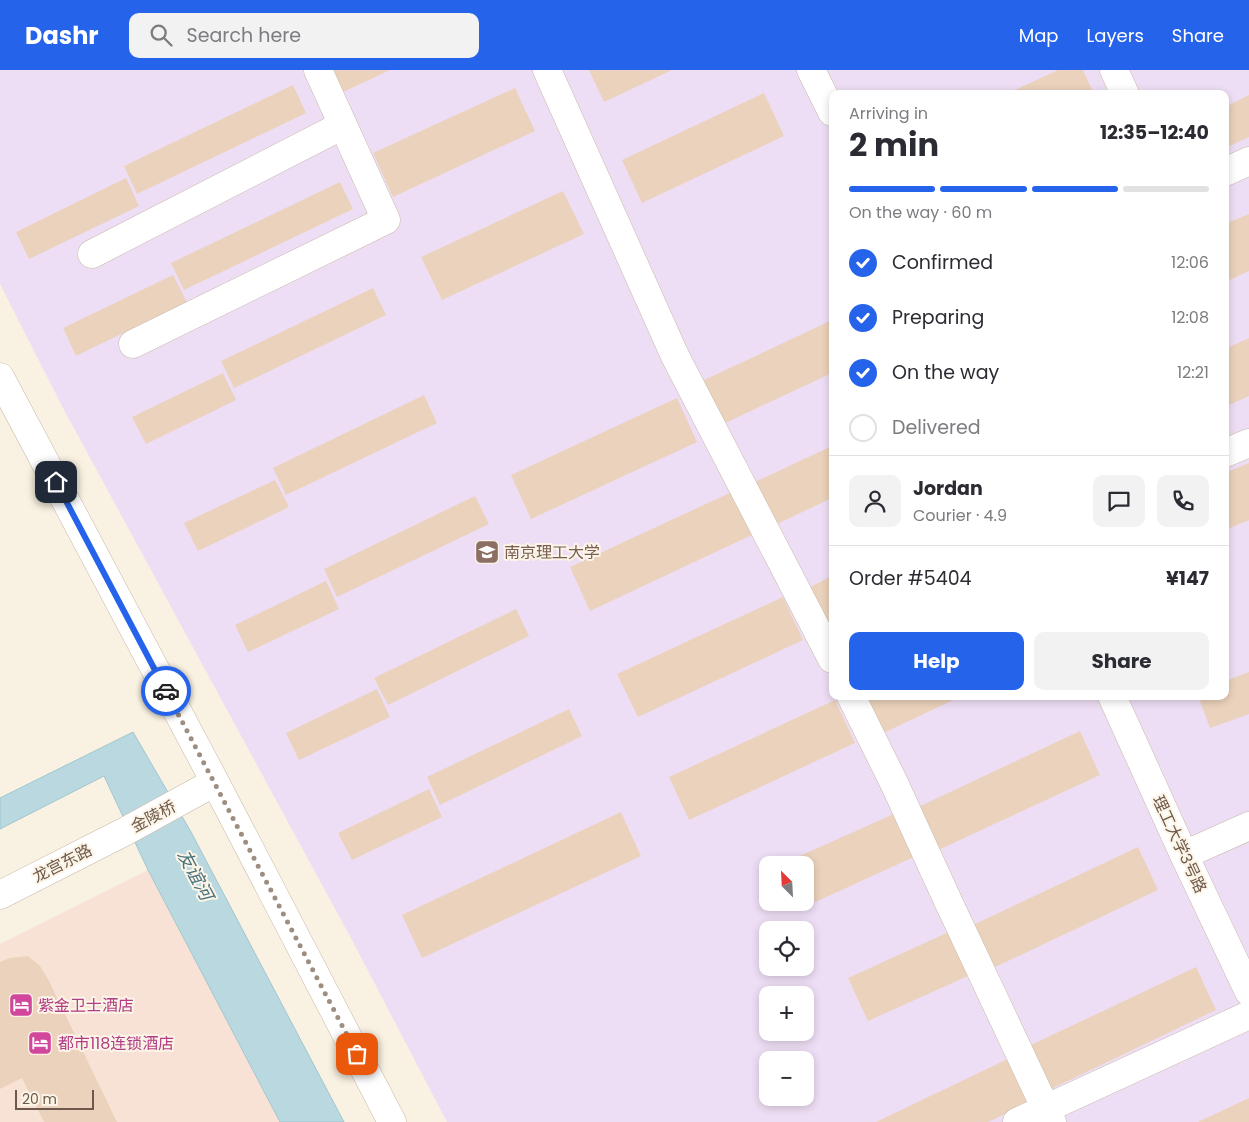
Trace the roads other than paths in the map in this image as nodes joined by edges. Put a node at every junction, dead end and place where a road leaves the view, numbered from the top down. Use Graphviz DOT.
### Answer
graph roads {
  1 [pos="318,70"];
  2 [pos="546,70"];
  3 [pos="810,70"];
  4 [pos="1114,70"];
  5 [pos="1123,90"];
  6 [pos="829,106"];
  7 [pos="343,125"];
  8 [pos="1249,161"];
  9 [pos="1229,170"];
  10 [pos="92,254"];
  11 [pos="132,344"];
  12 [pos="0,377"];
  13 [pos="1249,443"];
  14 [pos="1229,451"];
  15 [pos="829,653"];
  16 [pos="853,700"];
  17 [pos="1114,700"];
  18 [pos="215,782"];
  19 [pos="1249,826"];
  20 [pos="124,832"];
  21 [pos="1184,855"];
  22 [pos="0,895"];
  23 [pos="1249,992"];
  24 [pos="1249,1015"];
  25 [pos="1049,1115"];
  26 [pos="392,1122"];
  27 [pos="1017,1122"];
  1 -- 7 [label="street"];
  2 -- 15 [label="street"];
  3 -- 6 [label="street"];
  4 -- 5 [label="street"];
  7 -- 10 [label="street"];
  7 -- 11 [label="street"];
  8 -- 9 [label="street"];
  12 -- 18 [label="street"];
  13 -- 14 [label="street"];
  16 -- 25 [label="street"];
  17 -- 21 [label="street, 理工大学3号路"];
  18 -- 20 [label="street, 金陵桥"];
  18 -- 26 [label="street"];
  19 -- 21 [label="street"];
  20 -- 22 [label="street, 龙宫东路"];
  21 -- 23 [label="street, 理工大学3号路"];
  24 -- 25 [label="street"];
  25 -- 27 [label="street"];
}
